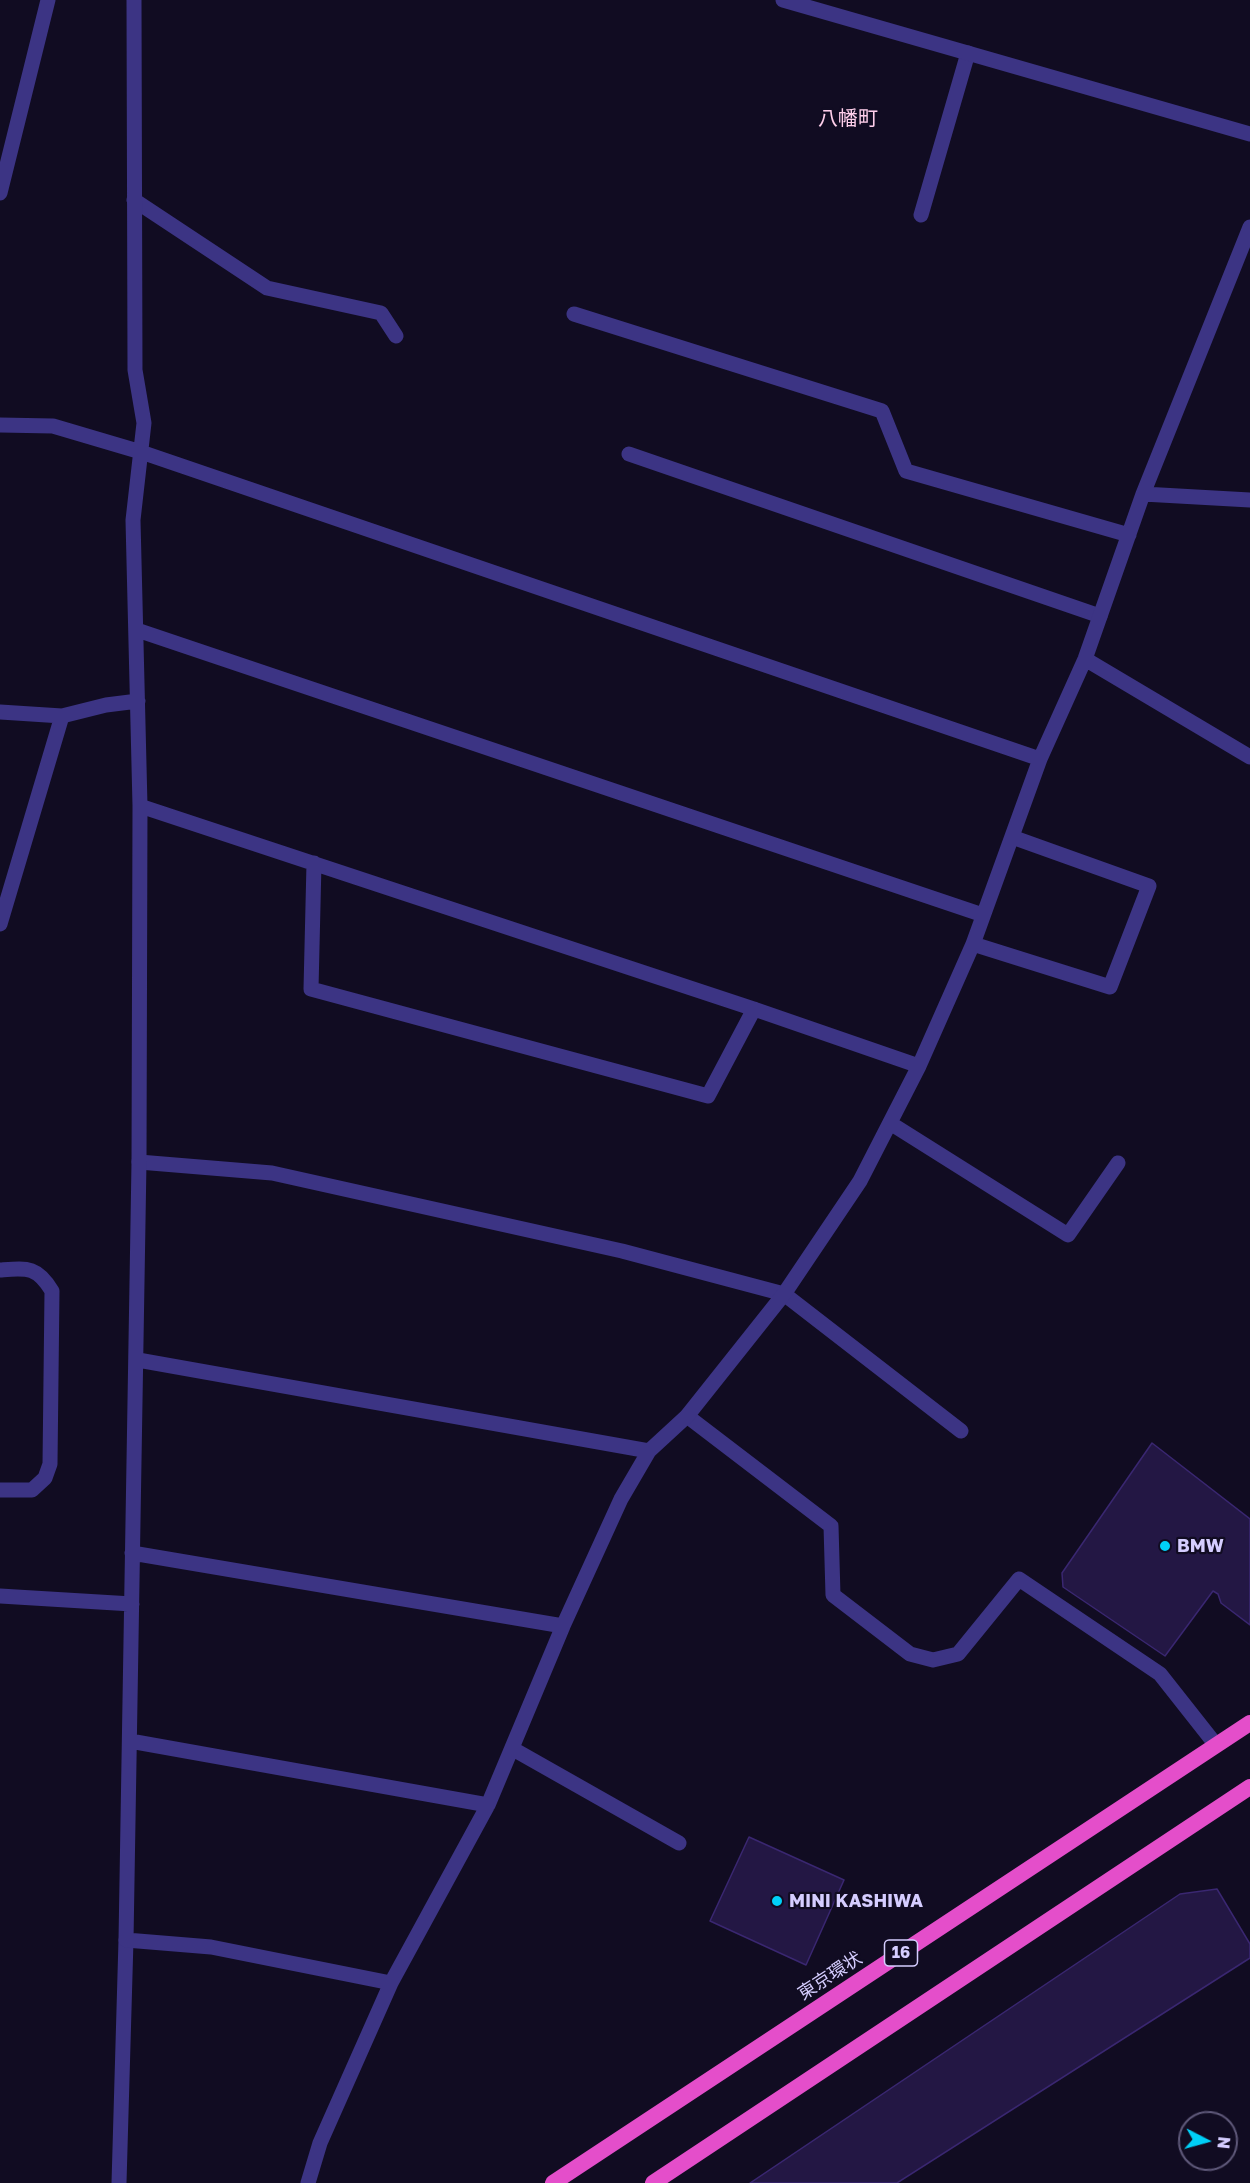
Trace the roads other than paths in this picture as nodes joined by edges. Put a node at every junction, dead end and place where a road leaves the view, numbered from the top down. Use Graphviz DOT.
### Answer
graph roads {
  1 [pos="48,0"];
  2 [pos="134,0"];
  3 [pos="783,0"];
  4 [pos="968,53"];
  5 [pos="1250,134"];
  6 [pos="0,193"];
  7 [pos="134,200"];
  8 [pos="921,214"];
  9 [pos="1250,226"];
  10 [pos="1246,246"];
  11 [pos="574,314"];
  12 [pos="396,336"];
  13 [pos="0,425"];
  14 [pos="141,452"];
  15 [pos="629,454"];
  16 [pos="1143,494"];
  17 [pos="1250,500"];
  18 [pos="1129,534"];
  19 [pos="1100,616"];
  20 [pos="137,630"];
  21 [pos="1085,659"];
  22 [pos="138,701"];
  23 [pos="0,712"];
  24 [pos="62,716"];
  25 [pos="1250,757"];
  26 [pos="1040,759"];
  27 [pos="140,806"];
  28 [pos="1012,837"];
  29 [pos="314,863"];
  30 [pos="983,915"];
  31 [pos="0,924"];
  32 [pos="973,944"];
  33 [pos="754,1009"];
  34 [pos="919,1066"];
  35 [pos="890,1123"];
  36 [pos="139,1162"];
  37 [pos="1118,1162"];
  38 [pos="0,1270"];
  39 [pos="784,1294"];
  40 [pos="138,1360"];
  41 [pos="687,1416"];
  42 [pos="961,1431"];
  43 [pos="649,1451"];
  44 [pos="0,1490"];
  45 [pos="132,1553"];
  46 [pos="0,1596"];
  47 [pos="132,1604"];
  48 [pos="563,1626"];
  49 [pos="1250,1723"];
  50 [pos="130,1741"];
  51 [pos="1216,1745"];
  52 [pos="513,1749"];
  53 [pos="1250,1787"];
  54 [pos="488,1805"];
  55 [pos="679,1842"];
  56 [pos="126,1940"];
  57 [pos="391,1983"];
  58 [pos="119,2183"];
  59 [pos="308,2183"];
  60 [pos="553,2183"];
  61 [pos="653,2183"];
  1 -- 6 [label="street"];
  2 -- 7 [label="street"];
  3 -- 4 [label="street"];
  4 -- 5 [label="street"];
  4 -- 8 [label="street"];
  7 -- 12 [label="street"];
  7 -- 14 [label="street"];
  9 -- 10 [label="street"];
  10 -- 16 [label="street"];
  11 -- 18 [label="street"];
  13 -- 14 [label="street"];
  14 -- 20 [label="street"];
  14 -- 26 [label="street"];
  15 -- 19 [label="street"];
  16 -- 17 [label="street"];
  16 -- 18 [label="street"];
  18 -- 19 [label="street"];
  19 -- 21 [label="street"];
  20 -- 22 [label="street"];
  20 -- 30 [label="street"];
  21 -- 25 [label="street"];
  21 -- 26 [label="street"];
  22 -- 24 [label="street"];
  22 -- 27 [label="street"];
  23 -- 24 [label="street"];
  24 -- 31 [label="street"];
  26 -- 28 [label="street"];
  27 -- 29 [label="street"];
  27 -- 36 [label="street"];
  28 -- 30 [label="street"];
  28 -- 32 [label="street"];
  29 -- 33 [label="street"];
  29 -- 33 [label="street"];
  30 -- 32 [label="street"];
  32 -- 34 [label="street"];
  33 -- 34 [label="street"];
  34 -- 35 [label="street"];
  35 -- 37 [label="street"];
  35 -- 39 [label="street"];
  36 -- 39 [label="street"];
  36 -- 40 [label="street"];
  38 -- 44 [label="street"];
  39 -- 41 [label="street"];
  39 -- 42 [label="street"];
  40 -- 43 [label="street"];
  40 -- 45 [label="street"];
  41 -- 43 [label="street"];
  41 -- 51 [label="street"];
  43 -- 48 [label="street"];
  45 -- 47 [label="street"];
  45 -- 48 [label="street"];
  46 -- 47 [label="street"];
  47 -- 50 [label="street"];
  48 -- 52 [label="street"];
  49 -- 51 [label="highway, 東京環状 / 16"];
  50 -- 54 [label="street"];
  50 -- 56 [label="street"];
  51 -- 60 [label="highway, 東京環状 / 16"];
  52 -- 54 [label="street"];
  52 -- 55 [label="street"];
  53 -- 61 [label="highway"];
  54 -- 57 [label="street"];
  56 -- 57 [label="street"];
  56 -- 58 [label="street"];
  57 -- 59 [label="street"];
}
